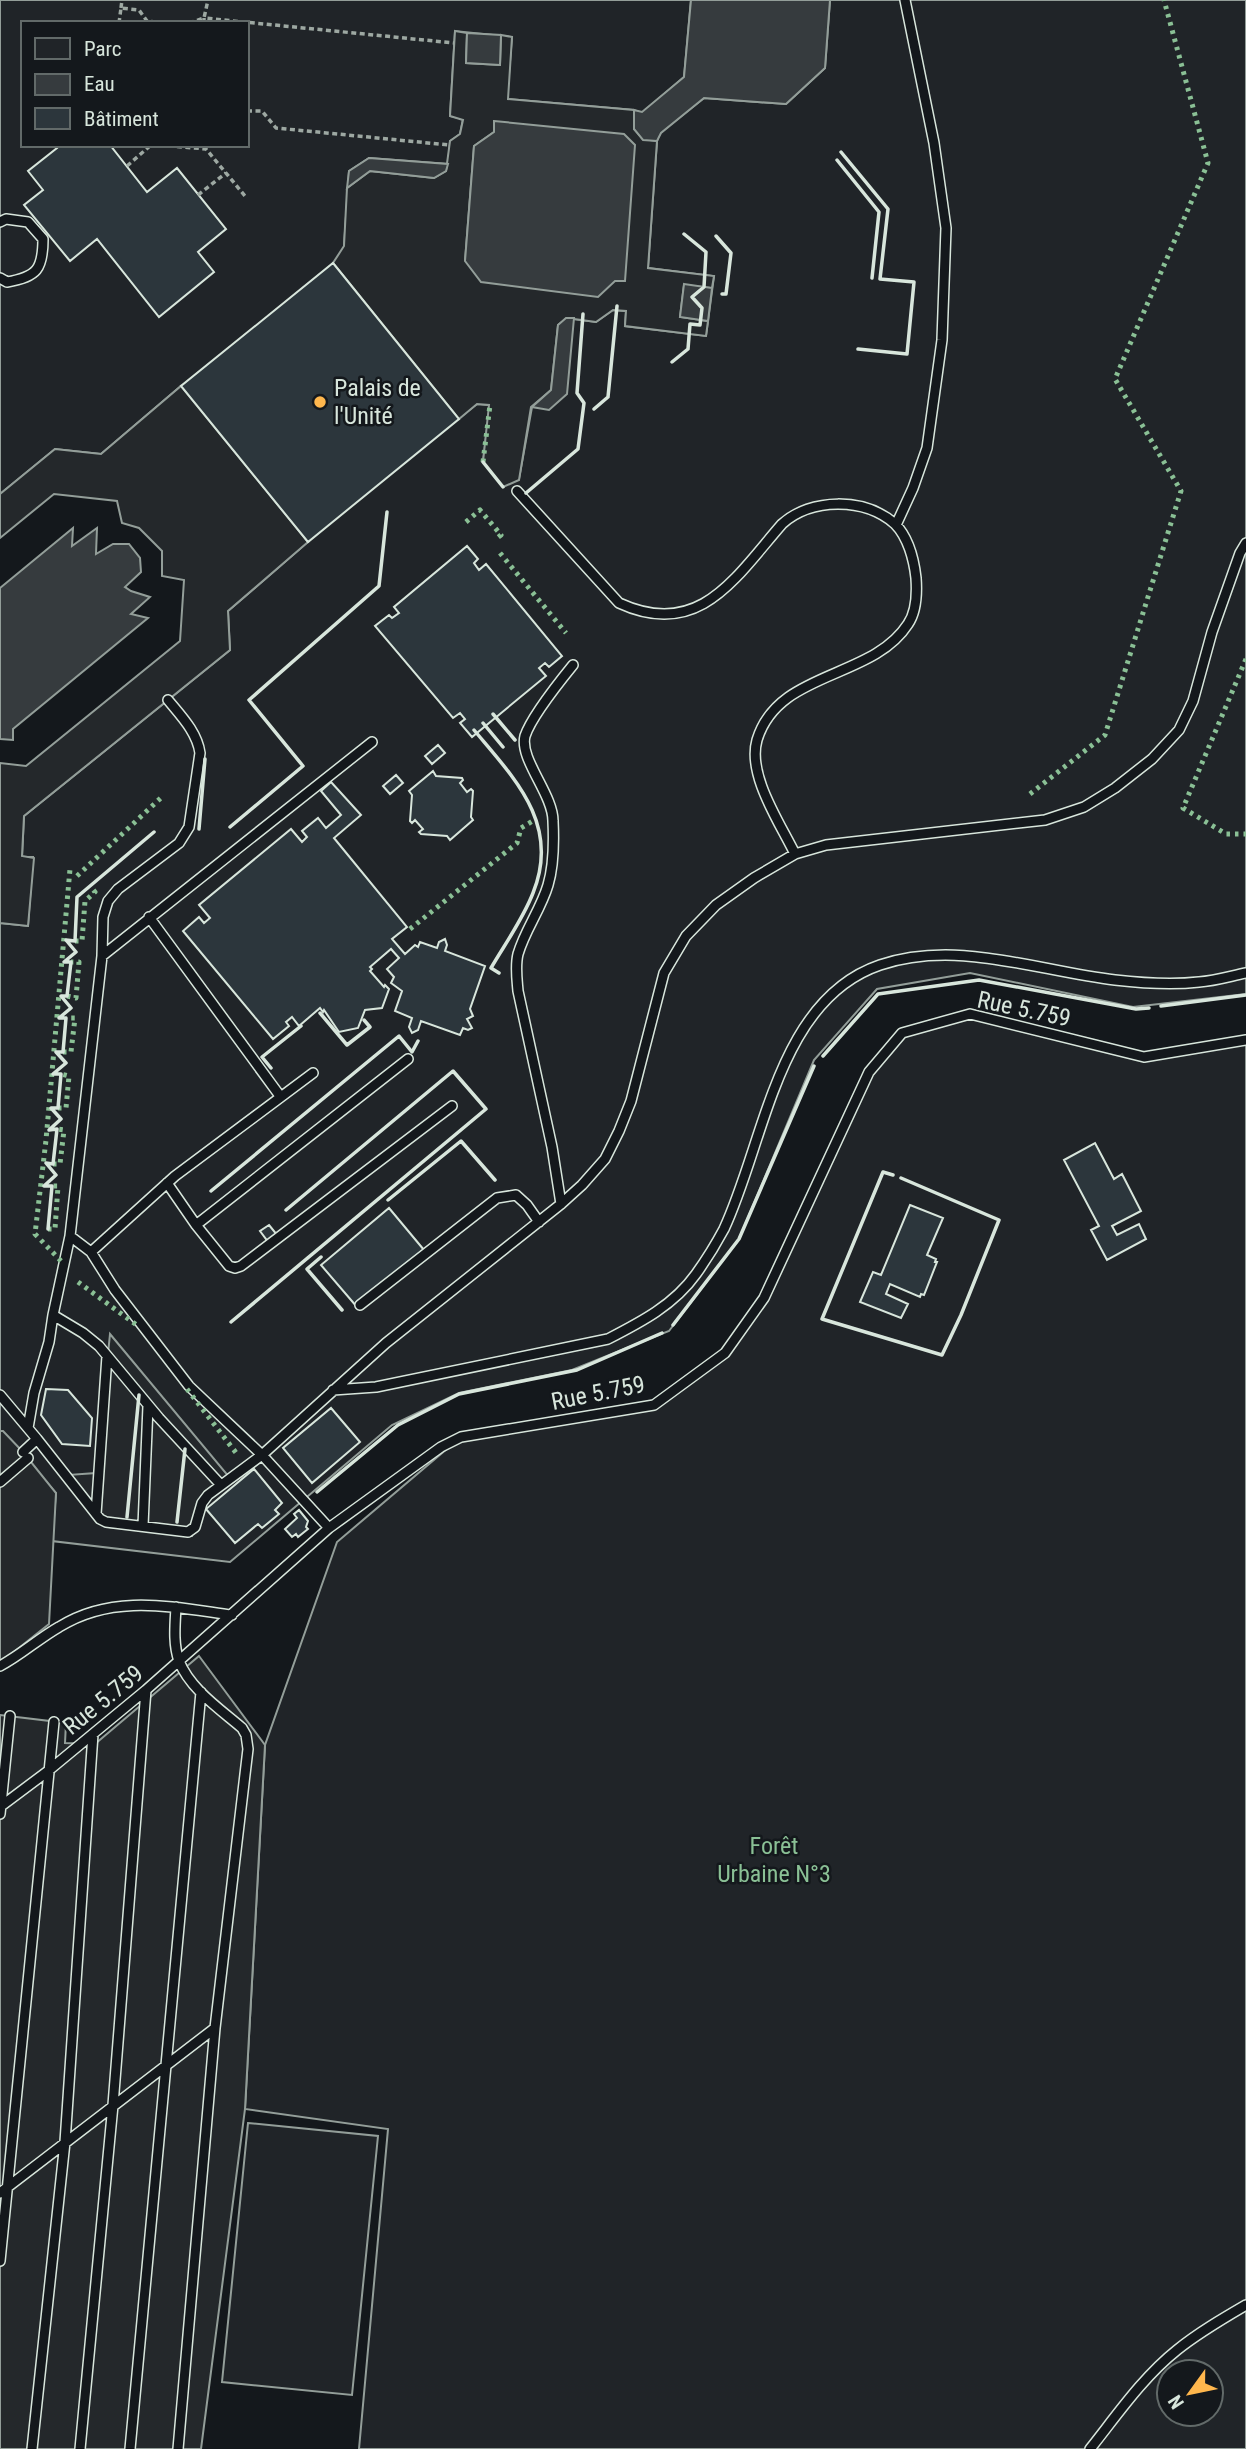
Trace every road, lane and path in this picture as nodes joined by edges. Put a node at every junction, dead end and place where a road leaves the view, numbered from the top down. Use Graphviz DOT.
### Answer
graph roads {
  1 [pos="122,0"];
  2 [pos="208,0"];
  3 [pos="905,0"];
  4 [pos="121,8"];
  5 [pos="204,20"];
  6 [pos="120,21"];
  7 [pos="148,21"];
  8 [pos="248,24"];
  9 [pos="454,43"];
  10 [pos="248,111"];
  11 [pos="449,145"];
  12 [pos="149,147"];
  13 [pos="206,147"];
  14 [pos="127,166"];
  15 [pos="226,173"];
  16 [pos="198,195"];
  17 [pos="245,196"];
  18 [pos="0,222"];
  19 [pos="0,278"];
  20 [pos="517,491"];
  21 [pos="896,525"];
  22 [pos="1246,543"];
  23 [pos="573,665"];
  24 [pos="168,700"];
  25 [pos="372,742"];
  26 [pos="795,854"];
  27 [pos="149,918"];
  28 [pos="102,956"];
  29 [pos="1246,973"];
  30 [pos="1246,1040"];
  31 [pos="408,1059"];
  32 [pos="313,1073"];
  33 [pos="280,1096"];
  34 [pos="452,1106"];
  35 [pos="167,1184"];
  36 [pos="561,1204"];
  37 [pos="539,1222"];
  38 [pos="196,1225"];
  39 [pos="69,1236"];
  40 [pos="91,1252"];
  41 [pos="360,1305"];
  42 [pos="52,1315"];
  43 [pos="107,1356"];
  44 [pos="333,1390"];
  45 [pos="0,1395"];
  46 [pos="148,1406"];
  47 [pos="28,1428"];
  48 [pos="37,1439"];
  49 [pos="262,1455"];
  50 [pos="0,1482"];
  51 [pos="221,1485"];
  52 [pos="96,1514"];
  53 [pos="143,1526"];
  54 [pos="329,1528"];
  55 [pos="176,1607"];
  56 [pos="232,1615"];
  57 [pos="180,1662"];
  58 [pos="0,1666"];
  59 [pos="146,1690"];
  60 [pos="201,1692"];
  61 [pos="10,1716"];
  62 [pos="54,1722"];
  63 [pos="93,1734"];
  64 [pos="48,1770"];
  65 [pos="0,1806"];
  66 [pos="0,1814"];
  67 [pos="215,2028"];
  68 [pos="166,2066"];
  69 [pos="113,2105"];
  70 [pos="65,2142"];
  71 [pos="4,2190"];
  72 [pos="0,2261"];
  73 [pos="1246,2305"];
  74 [pos="32,2449"];
  75 [pos="80,2449"];
  76 [pos="130,2449"];
  77 [pos="178,2449"];
  78 [pos="1090,2449"];
  1 -- 4 [label="path"];
  2 -- 5 [label="path"];
  3 -- 21 [label="lane"];
  4 -- 6 [label="path"];
  4 -- 7 [label="path"];
  8 -- 9 [label="path"];
  10 -- 11 [label="path"];
  12 -- 14 [label="path"];
  13 -- 15 [label="path"];
  15 -- 16 [label="path"];
  15 -- 17 [label="path"];
  18 -- 19 [label="lane"];
  20 -- 21 [label="lane"];
  21 -- 26 [label="lane"];
  22 -- 26 [label="lane"];
  23 -- 36 [label="lane"];
  24 -- 28 [label="lane"];
  25 -- 27 [label="lane"];
  26 -- 36 [label="lane"];
  27 -- 28 [label="lane"];
  27 -- 33 [label="lane"];
  28 -- 39 [label="lane"];
  29 -- 44 [label="lane"];
  30 -- 54 [label="lane, Rue 5.759"];
  31 -- 38 [label="lane"];
  32 -- 33 [label="lane"];
  33 -- 35 [label="lane"];
  34 -- 38 [label="lane"];
  35 -- 38 [label="lane"];
  35 -- 40 [label="lane"];
  36 -- 37 [label="lane"];
  37 -- 41 [label="lane"];
  37 -- 44 [label="lane"];
  39 -- 40 [label="lane"];
  39 -- 42 [label="lane"];
  40 -- 49 [label="lane"];
  42 -- 43 [label="lane"];
  42 -- 47 [label="lane"];
  43 -- 46 [label="lane"];
  43 -- 52 [label="lane"];
  44 -- 49 [label="lane"];
  45 -- 47 [label="lane"];
  46 -- 51 [label="lane"];
  46 -- 53 [label="lane"];
  47 -- 48 [label="lane"];
  48 -- 50 [label="lane"];
  48 -- 52 [label="lane"];
  49 -- 51 [label="lane"];
  49 -- 54 [label="lane"];
  51 -- 53 [label="lane"];
  52 -- 53 [label="lane"];
  54 -- 56 [label="lane, Rue 5.759"];
  55 -- 56 [label="lane"];
  55 -- 57 [label="lane"];
  55 -- 58 [label="lane"];
  56 -- 57 [label="lane, Rue 5.759"];
  57 -- 59 [label="lane, Rue 5.759"];
  57 -- 60 [label="lane"];
  59 -- 63 [label="lane, Rue 5.759"];
  59 -- 69 [label="lane"];
  60 -- 67 [label="lane"];
  60 -- 68 [label="lane"];
  61 -- 65 [label="lane"];
  62 -- 64 [label="lane"];
  63 -- 64 [label="lane, Rue 5.759"];
  63 -- 70 [label="lane"];
  64 -- 65 [label="lane, Rue 5.759"];
  64 -- 71 [label="lane"];
  65 -- 66 [label="lane"];
  67 -- 68 [label="lane"];
  67 -- 77 [label="lane"];
  68 -- 69 [label="lane"];
  68 -- 76 [label="lane"];
  69 -- 70 [label="lane"];
  69 -- 75 [label="lane"];
  70 -- 71 [label="lane"];
  70 -- 74 [label="lane"];
  71 -- 72 [label="lane"];
  73 -- 78 [label="lane"];
}
